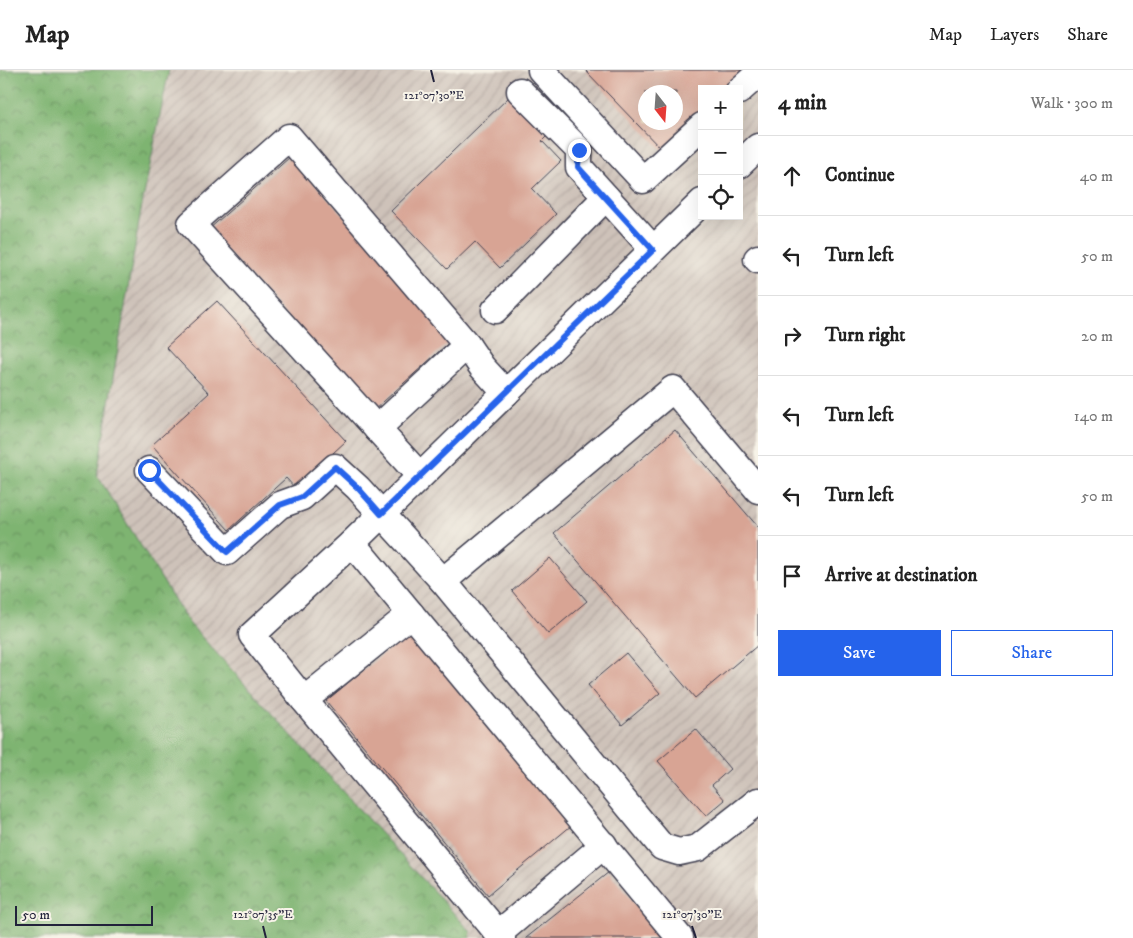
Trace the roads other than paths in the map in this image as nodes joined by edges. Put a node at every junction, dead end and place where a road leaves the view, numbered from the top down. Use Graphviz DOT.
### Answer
graph roads {
  1 [pos="541,70"];
  2 [pos="758,74"];
  3 [pos="743,88"];
  4 [pos="520,91"];
  5 [pos="698,130"];
  6 [pos="606,197"];
  7 [pos="698,206"];
  8 [pos="653,250"];
  9 [pos="495,310"];
  10 [pos="467,345"];
  11 [pos="506,393"];
  12 [pos="377,429"];
  13 [pos="149,470"];
  14 [pos="420,476"];
  15 [pos="758,490"];
  16 [pos="381,514"];
  17 [pos="352,543"];
  18 [pos="444,581"];
  19 [pos="411,614"];
  20 [pos="304,700"];
  21 [pos="758,801"];
  22 [pos="604,845"];
  23 [pos="500,936"];
  24 [pos="680,938"];
  1 -- 5 [label="street"];
  2 -- 3 [label="street"];
  4 -- 6 [label="street"];
  6 -- 8 [label="street"];
  6 -- 9 [label="street"];
  7 -- 8 [label="street"];
  8 -- 11 [label="street"];
  10 -- 11 [label="street"];
  10 -- 12 [label="street"];
  10 -- 12 [label="street"];
  11 -- 14 [label="street"];
  12 -- 14 [label="street"];
  13 -- 16 [label="street"];
  14 -- 16 [label="street"];
  15 -- 18 [label="street"];
  16 -- 17 [label="street"];
  16 -- 18 [label="street"];
  17 -- 19 [label="street"];
  17 -- 20 [label="street"];
  18 -- 21 [label="street"];
  19 -- 20 [label="street"];
  19 -- 22 [label="street"];
  20 -- 23 [label="street"];
  22 -- 23 [label="street"];
  22 -- 24 [label="street"];
}
